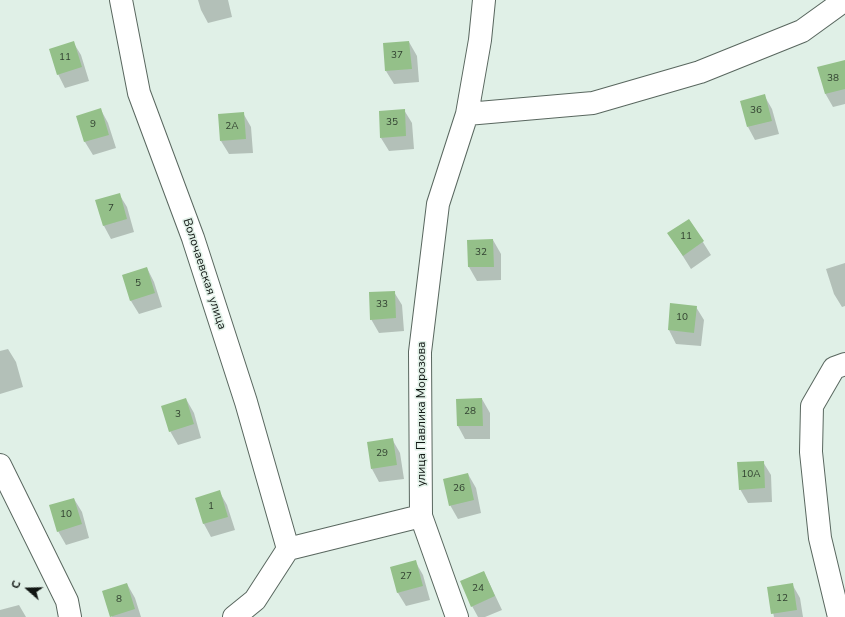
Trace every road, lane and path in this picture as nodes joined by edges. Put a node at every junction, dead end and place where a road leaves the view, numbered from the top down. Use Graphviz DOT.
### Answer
graph roads {
  1 [pos="121,0"];
  2 [pos="484,0"];
  3 [pos="845,0"];
  4 [pos="467,114"];
  5 [pos="845,364"];
  6 [pos="0,465"];
  7 [pos="421,516"];
  8 [pos="288,549"];
  9 [pos="70,617"];
  10 [pos="234,617"];
  11 [pos="457,617"];
  12 [pos="839,617"];
  1 -- 8 [label="street, Волочаевская улица"];
  2 -- 4 [label="street, улица Павлика Морозова"];
  3 -- 4 [label="street"];
  4 -- 7 [label="street, улица Павлика Морозова"];
  5 -- 12 [label="street"];
  6 -- 9 [label="street"];
  7 -- 8 [label="street"];
  7 -- 11 [label="street, улица Павлика Морозова"];
  8 -- 10 [label="street"];
}
